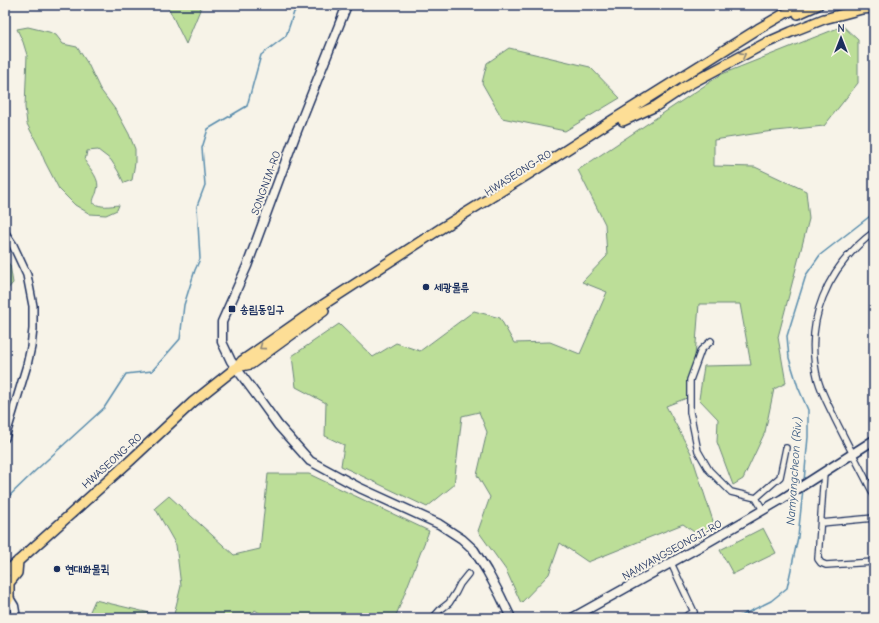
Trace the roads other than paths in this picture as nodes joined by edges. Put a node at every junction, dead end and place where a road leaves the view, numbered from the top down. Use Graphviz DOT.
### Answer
graph roads {
  1 [pos="347,5"];
  2 [pos="804,5"];
  3 [pos="818,5"];
  4 [pos="874,8"];
  5 [pos="623,121"];
  6 [pos="874,232"];
  7 [pos="5,233"];
  8 [pos="711,341"];
  9 [pos="237,368"];
  10 [pos="5,438"];
  11 [pos="874,440"];
  12 [pos="786,448"];
  13 [pos="852,454"];
  14 [pos="824,472"];
  15 [pos="874,495"];
  16 [pos="756,498"];
  17 [pos="763,510"];
  18 [pos="874,518"];
  19 [pos="821,523"];
  20 [pos="18,561"];
  21 [pos="874,562"];
  22 [pos="671,563"];
  23 [pos="5,573"];
  24 [pos="468,574"];
  25 [pos="8,599"];
  26 [pos="16,618"];
  27 [pos="433,618"];
  28 [pos="511,618"];
  29 [pos="572,618"];
  30 [pos="683,618"];
  1 -- 9 [label="main road, SONGNIM-RO"];
  2 -- 9 [label="main road, HWASEONG-RO, one-way"];
  3 -- 5 [label="main road, HWASEONG-RO"];
  5 -- 4 [label="main road, one-way"];
  5 -- 9 [label="main road, HWASEONG-RO"];
  6 -- 13 [label="street"];
  7 -- 10 [label="street"];
  8 -- 16 [label="street"];
  9 -- 20 [label="main road, HWASEONG-RO"];
  9 -- 28 [label="main road, SONGNIM-RO"];
  11 -- 13 [label="main road"];
  12 -- 16 [label="street"];
  13 -- 14 [label="main road"];
  13 -- 15 [label="street"];
  14 -- 17 [label="main road, NAMYANGSEONGJI-RO"];
  14 -- 19 [label="street"];
  16 -- 17 [label="street"];
  17 -- 22 [label="main road, NAMYANGSEONGJI-RO"];
  18 -- 19 [label="street"];
  19 -- 21 [label="street"];
  20 -- 23 [label="main road, HWASEONG-RO"];
  20 -- 25 [label="main road"];
  22 -- 29 [label="main road, NAMYANGSEONGJI-RO"];
  22 -- 30 [label="street"];
  24 -- 27 [label="street"];
  25 -- 26 [label="main road"];
}
